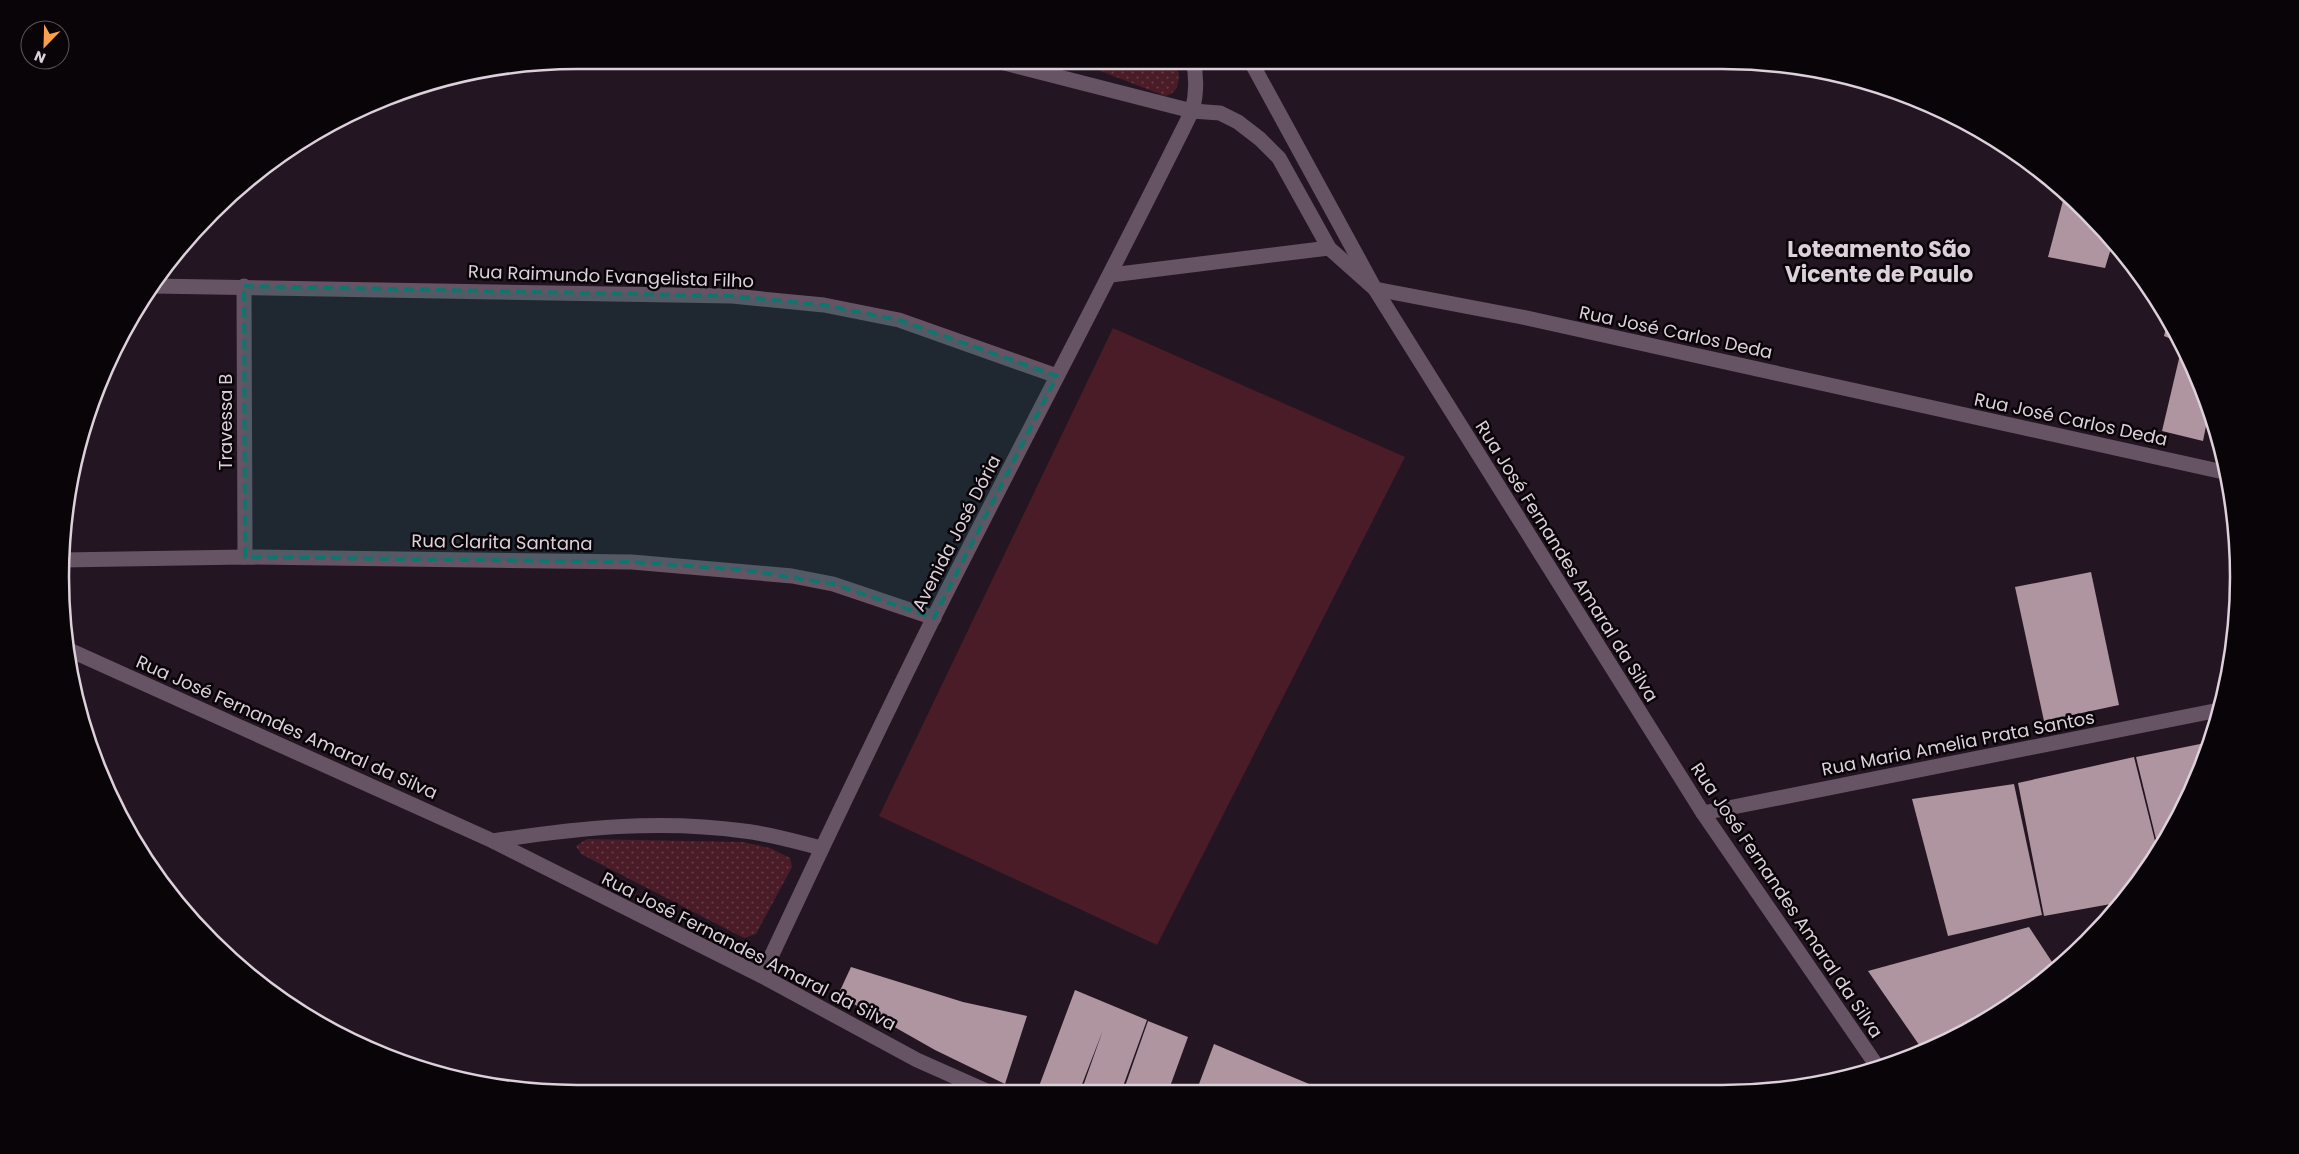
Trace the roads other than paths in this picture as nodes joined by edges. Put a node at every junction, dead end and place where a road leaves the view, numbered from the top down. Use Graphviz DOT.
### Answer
graph roads {
  1 [pos="1028,69"];
  2 [pos="1195,69"];
  3 [pos="1255,69"];
  4 [pos="1192,111"];
  5 [pos="1329,248"];
  6 [pos="1111,275"];
  7 [pos="161,286"];
  8 [pos="244,286"];
  9 [pos="1375,289"];
  10 [pos="1057,376"];
  11 [pos="2218,471"];
  12 [pos="245,558"];
  13 [pos="70,560"];
  14 [pos="934,618"];
  15 [pos="75,652"];
  16 [pos="2212,711"];
  17 [pos="1703,813"];
  18 [pos="493,841"];
  19 [pos="822,848"];
  20 [pos="762,976"];
  21 [pos="1874,1062"];
  22 [pos="973,1085"];
  1 -- 4 [label="street"];
  2 -- 4 [label="street"];
  3 -- 9 [label="street, Rua José Fernandes Amaral da Silva"];
  4 -- 5 [label="street"];
  4 -- 6 [label="street, Avenida José Dória"];
  5 -- 6 [label="street"];
  5 -- 9 [label="street"];
  6 -- 10 [label="street, Avenida José Dória"];
  7 -- 8 [label="street, Rua Raimundo Evangelista Filho"];
  8 -- 10 [label="street, Rua Raimundo Evangelista Filho"];
  8 -- 12 [label="street, Travessa B"];
  9 -- 11 [label="street, Rua José Carlos Deda"];
  9 -- 17 [label="street, Rua José Fernandes Amaral da Silva"];
  10 -- 14 [label="street, Avenida José Dória"];
  12 -- 13 [label="street, Rua Clarita Santana"];
  12 -- 14 [label="street, Rua Clarita Santana"];
  14 -- 19 [label="street, Avenida José Dória"];
  15 -- 18 [label="street, Rua José Fernandes Amaral da Silva"];
  16 -- 17 [label="street, Rua Maria Amelia Prata Santos"];
  17 -- 21 [label="street, Rua José Fernandes Amaral da Silva"];
  18 -- 19 [label="street"];
  18 -- 20 [label="street, Rua José Fernandes Amaral da Silva"];
  19 -- 20 [label="street, Avenida José Dória"];
  20 -- 22 [label="street, Rua José Fernandes Amaral da Silva"];
}
